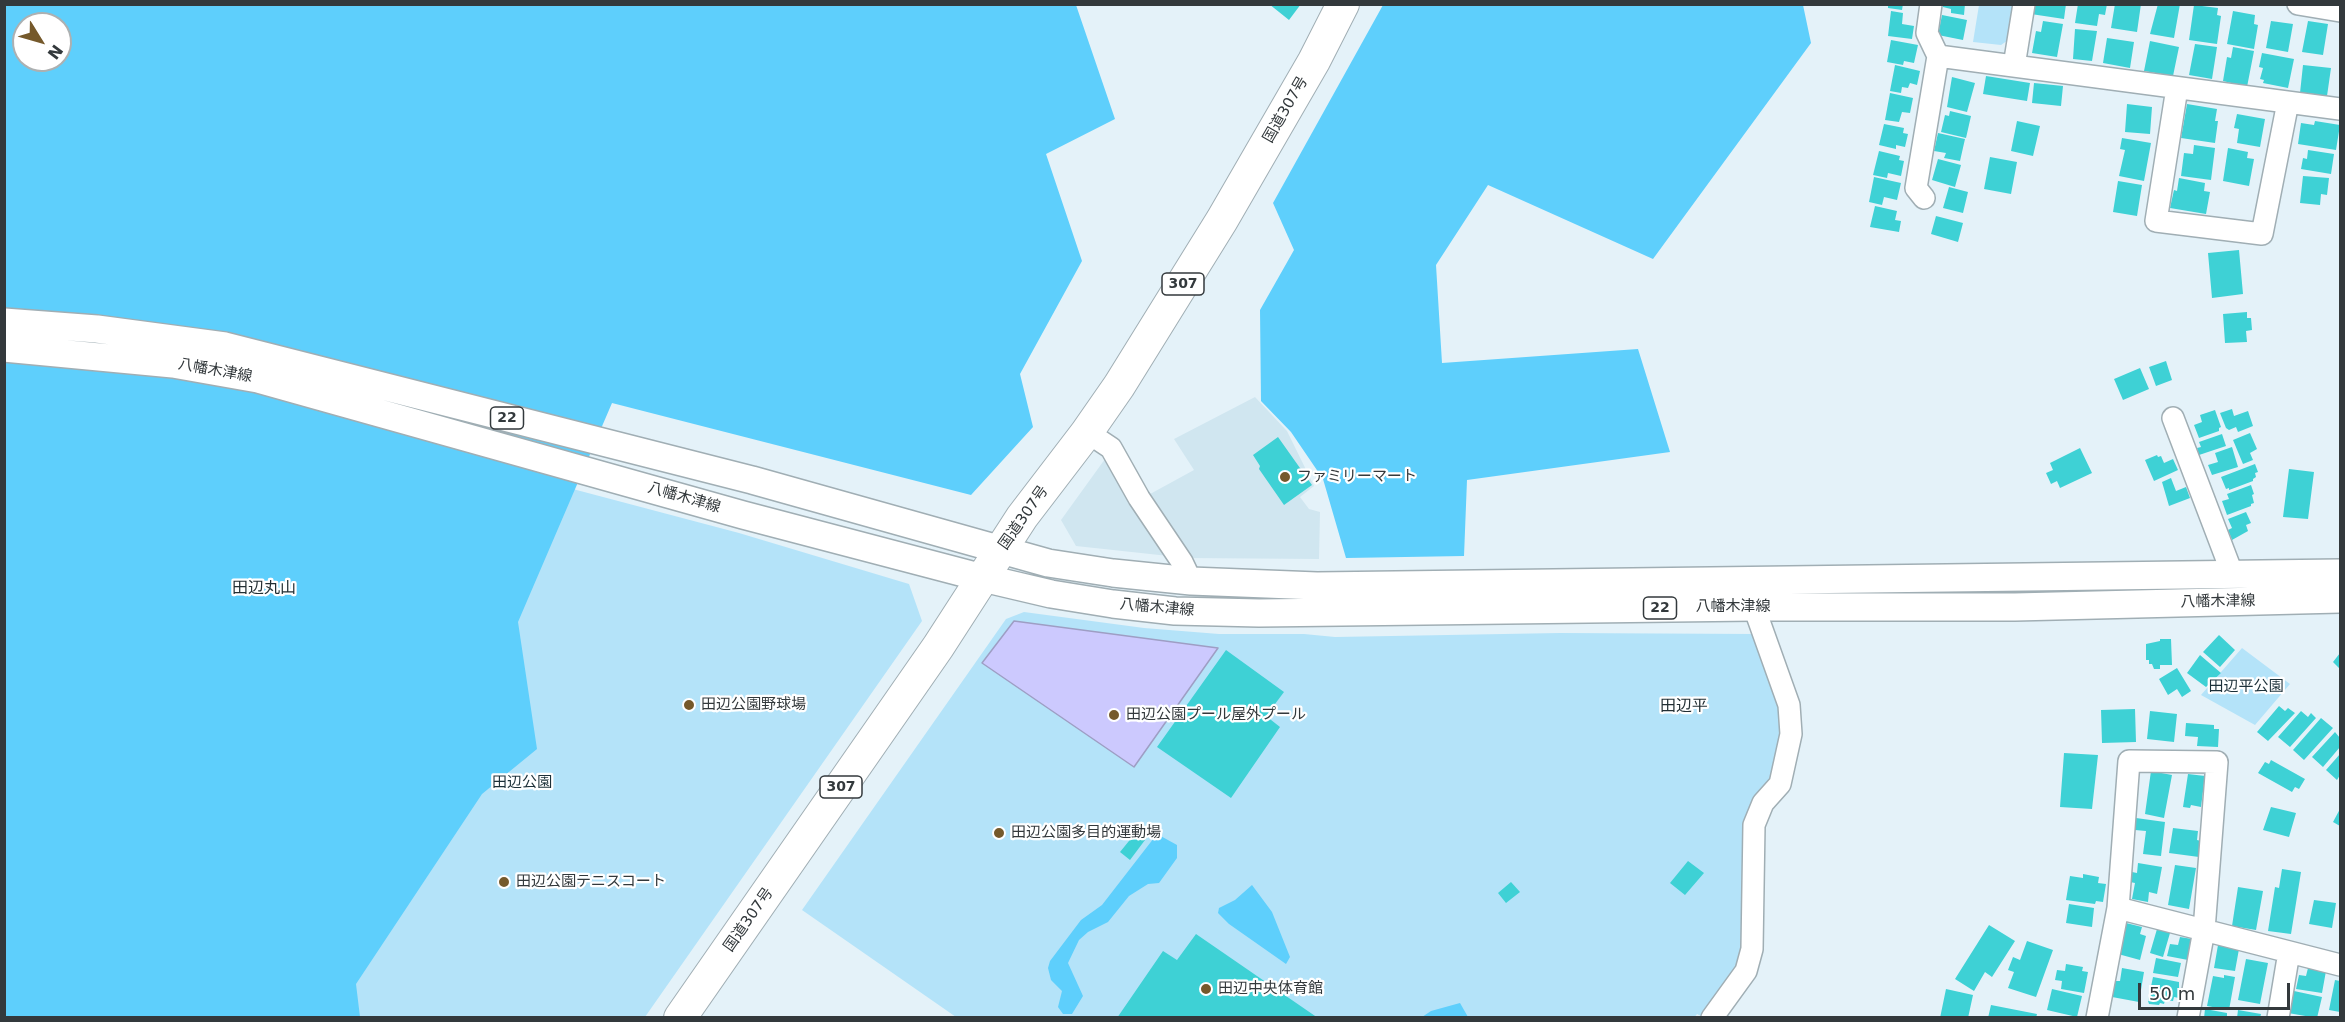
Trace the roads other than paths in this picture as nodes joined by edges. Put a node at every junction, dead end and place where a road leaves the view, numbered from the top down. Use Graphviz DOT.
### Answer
graph roads {
  1 [pos="1344,4"];
  2 [pos="1931,4"];
  3 [pos="2024,4"];
  4 [pos="2298,4"];
  5 [pos="2340,11"];
  6 [pos="1938,56"];
  7 [pos="2014,66"];
  8 [pos="2177,88"];
  9 [pos="2288,102"];
  10 [pos="2340,109"];
  11 [pos="1924,198"];
  12 [pos="4,322"];
  13 [pos="4,348"];
  14 [pos="2173,418"];
  15 [pos="1088,432"];
  16 [pos="1002,550"];
  17 [pos="2232,573"];
  18 [pos="2340,573"];
  19 [pos="983,578"];
  20 [pos="1191,581"];
  21 [pos="2340,599"];
  22 [pos="1754,606"];
  23 [pos="2118,908"];
  24 [pos="2204,930"];
  25 [pos="2289,952"];
  26 [pos="2340,965"];
  27 [pos="680,1017"];
  28 [pos="1712,1017"];
  29 [pos="2097,1017"];
  30 [pos="2188,1017"];
  31 [pos="2278,1017"];
  1 -- 15 [label="highway, 国道307号 / 307"];
  2 -- 6 [label="street"];
  3 -- 7 [label="street"];
  4 -- 5 [label="street"];
  6 -- 7 [label="street"];
  6 -- 11 [label="street"];
  7 -- 8 [label="street"];
  8 -- 9 [label="street"];
  8 -- 9 [label="street"];
  9 -- 10 [label="street"];
  12 -- 16 [label="main road, 八幡木津線 / 22"];
  13 -- 19 [label="main road, 八幡木津線 / 22"];
  14 -- 17 [label="street"];
  15 -- 16 [label="highway, 国道307号 / 307"];
  15 -- 20 [label="street"];
  16 -- 19 [label="highway, 国道307号 / 307"];
  16 -- 20 [label="main road, 八幡木津線 / 22"];
  17 -- 18 [label="main road, 八幡木津線 / 22"];
  17 -- 20 [label="main road, 八幡木津線 / 22"];
  19 -- 22 [label="main road, 八幡木津線 / 22"];
  19 -- 27 [label="highway, 国道307号 / 307"];
  21 -- 22 [label="main road, 八幡木津線 / 22"];
  22 -- 28 [label="street"];
  23 -- 24 [label="street"];
  23 -- 24 [label="street"];
  23 -- 29 [label="street"];
  24 -- 25 [label="street"];
  24 -- 30 [label="street"];
  25 -- 26 [label="street"];
  25 -- 31 [label="street"];
}
